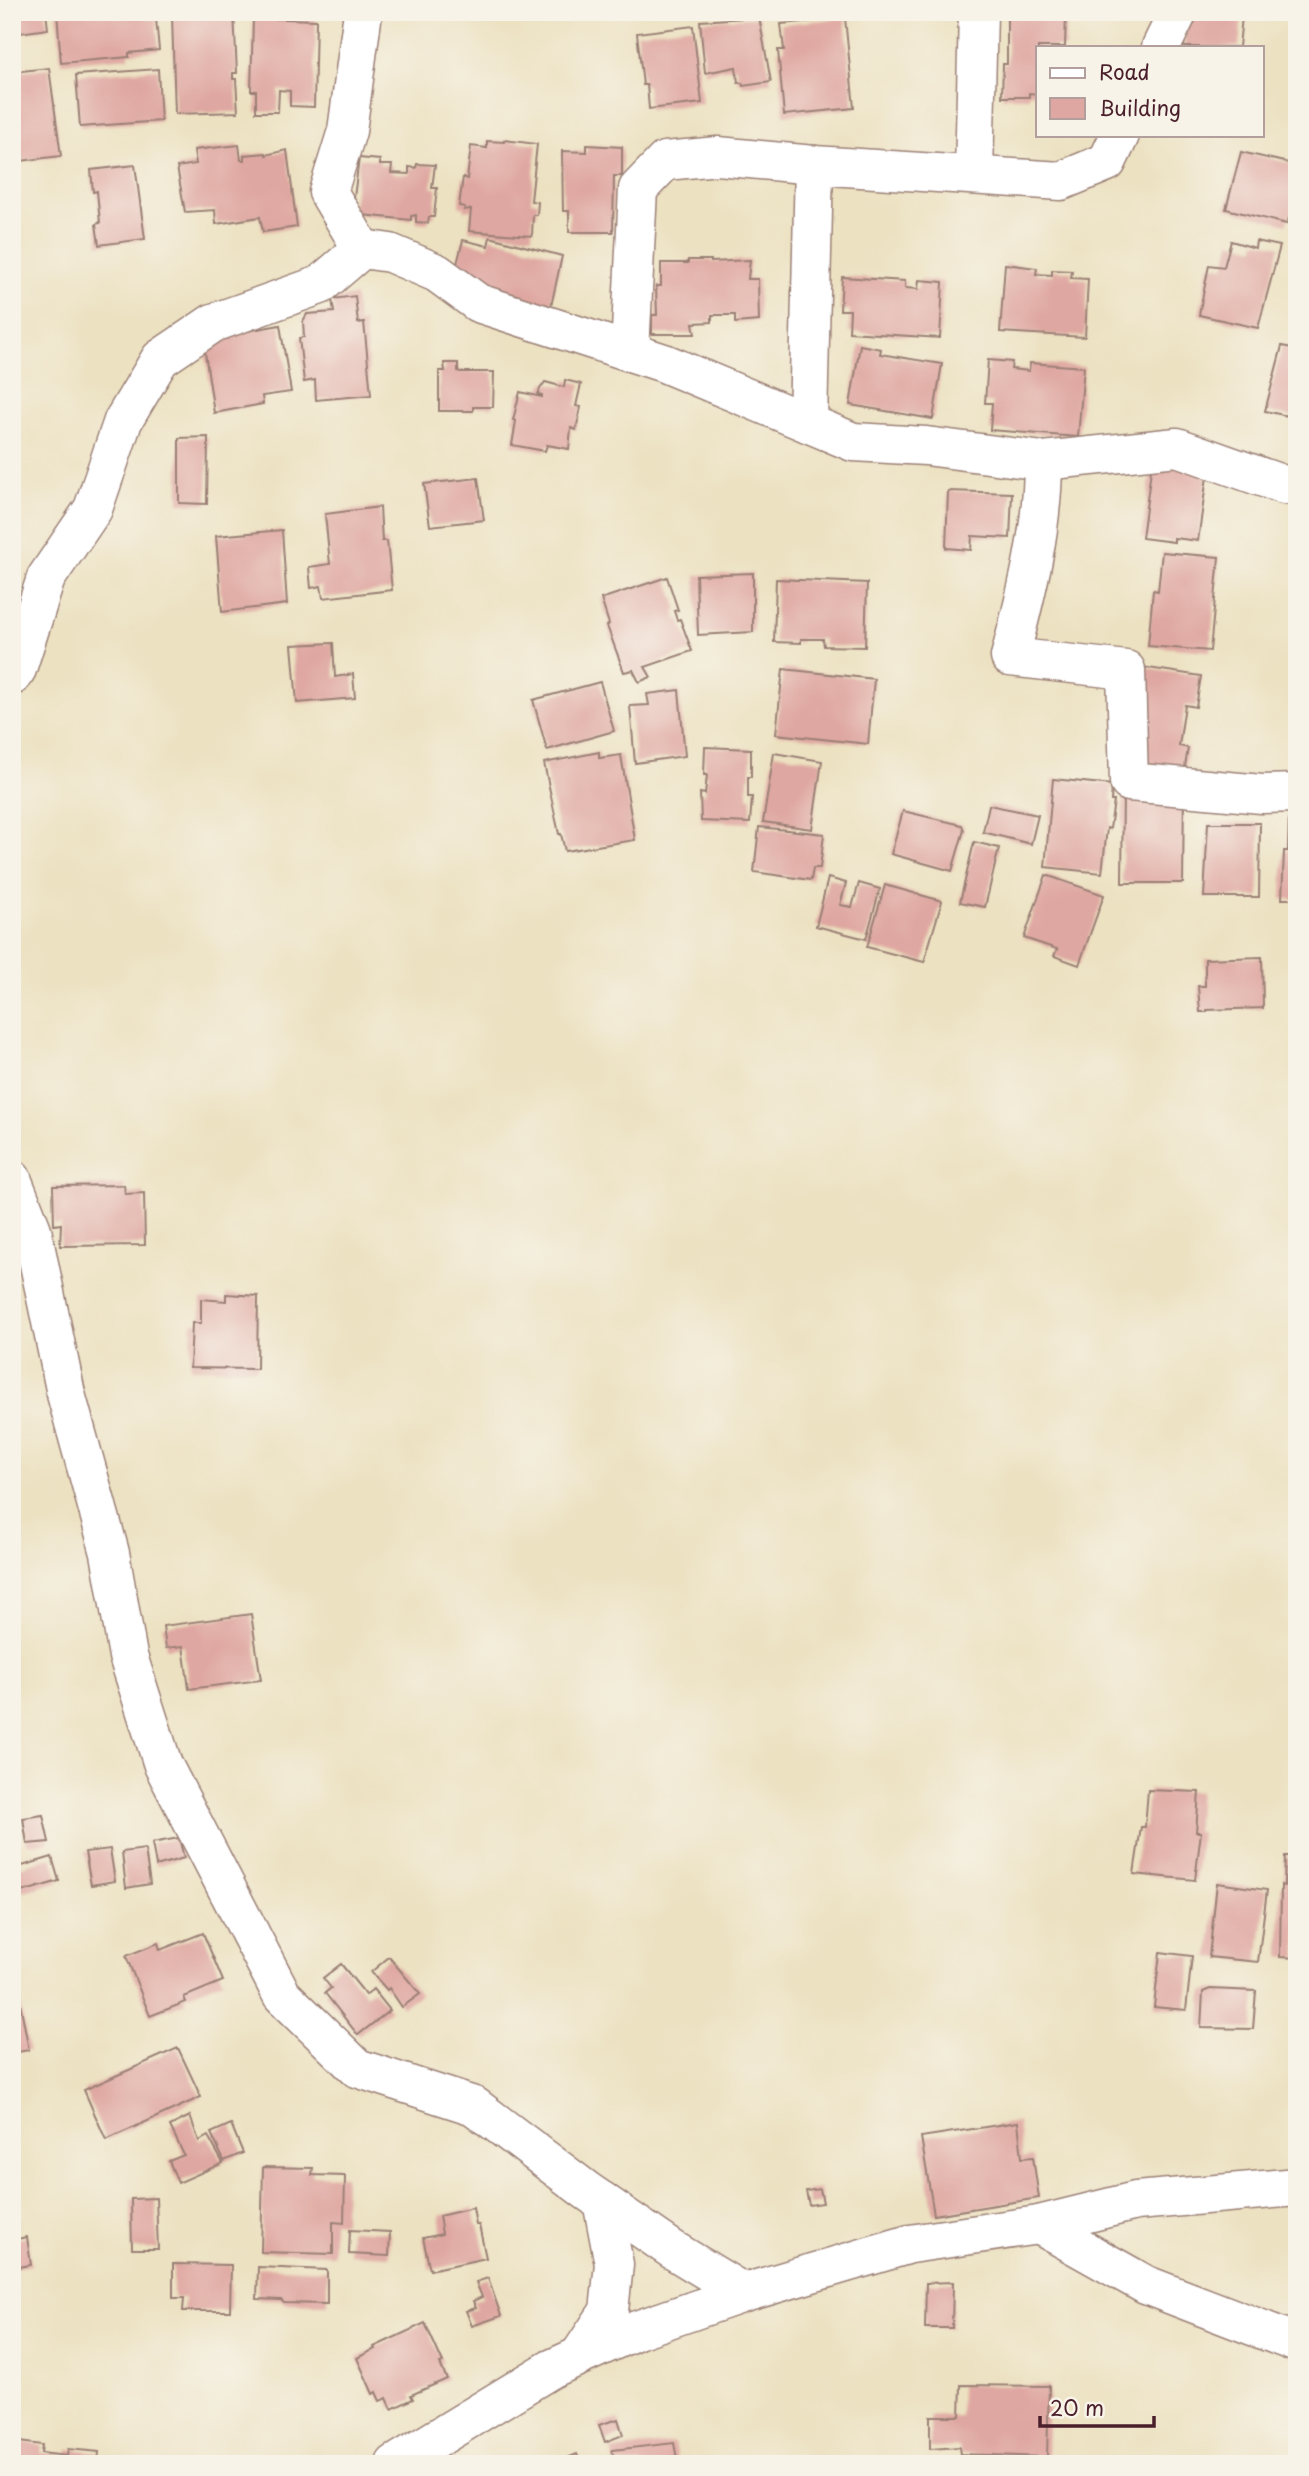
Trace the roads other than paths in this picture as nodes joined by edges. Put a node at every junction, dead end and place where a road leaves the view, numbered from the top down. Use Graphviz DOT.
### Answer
graph roads {
  1 [pos="363,12"];
  2 [pos="978,12"];
  3 [pos="1178,12"];
  4 [pos="1161,46"];
  5 [pos="1120,136"];
  6 [pos="814,165"];
  7 [pos="974,174"];
  8 [pos="362,249"];
  9 [pos="629,352"];
  10 [pos="808,423"];
  11 [pos="1043,461"];
  12 [pos="1297,484"];
  13 [pos="12,676"];
  14 [pos="1297,793"];
  15 [pos="12,1180"];
  16 [pos="1297,2187"];
  17 [pos="602,2201"];
  18 [pos="1039,2225"];
  19 [pos="744,2293"];
  20 [pos="1297,2343"];
  21 [pos="579,2356"];
  22 [pos="395,2464"];
  1 -- 8 [label="street"];
  2 -- 7 [label="street"];
  3 -- 4 [label="street"];
  5 -- 7 [label="street"];
  6 -- 7 [label="street"];
  6 -- 9 [label="street"];
  6 -- 10 [label="street"];
  8 -- 9 [label="street"];
  8 -- 13 [label="street"];
  9 -- 10 [label="street"];
  10 -- 11 [label="street"];
  11 -- 12 [label="street"];
  11 -- 14 [label="street"];
  15 -- 17 [label="street"];
  16 -- 18 [label="street"];
  17 -- 19 [label="street"];
  17 -- 21 [label="street"];
  18 -- 19 [label="street"];
  18 -- 20 [label="street"];
  19 -- 21 [label="street"];
  21 -- 22 [label="street"];
}
